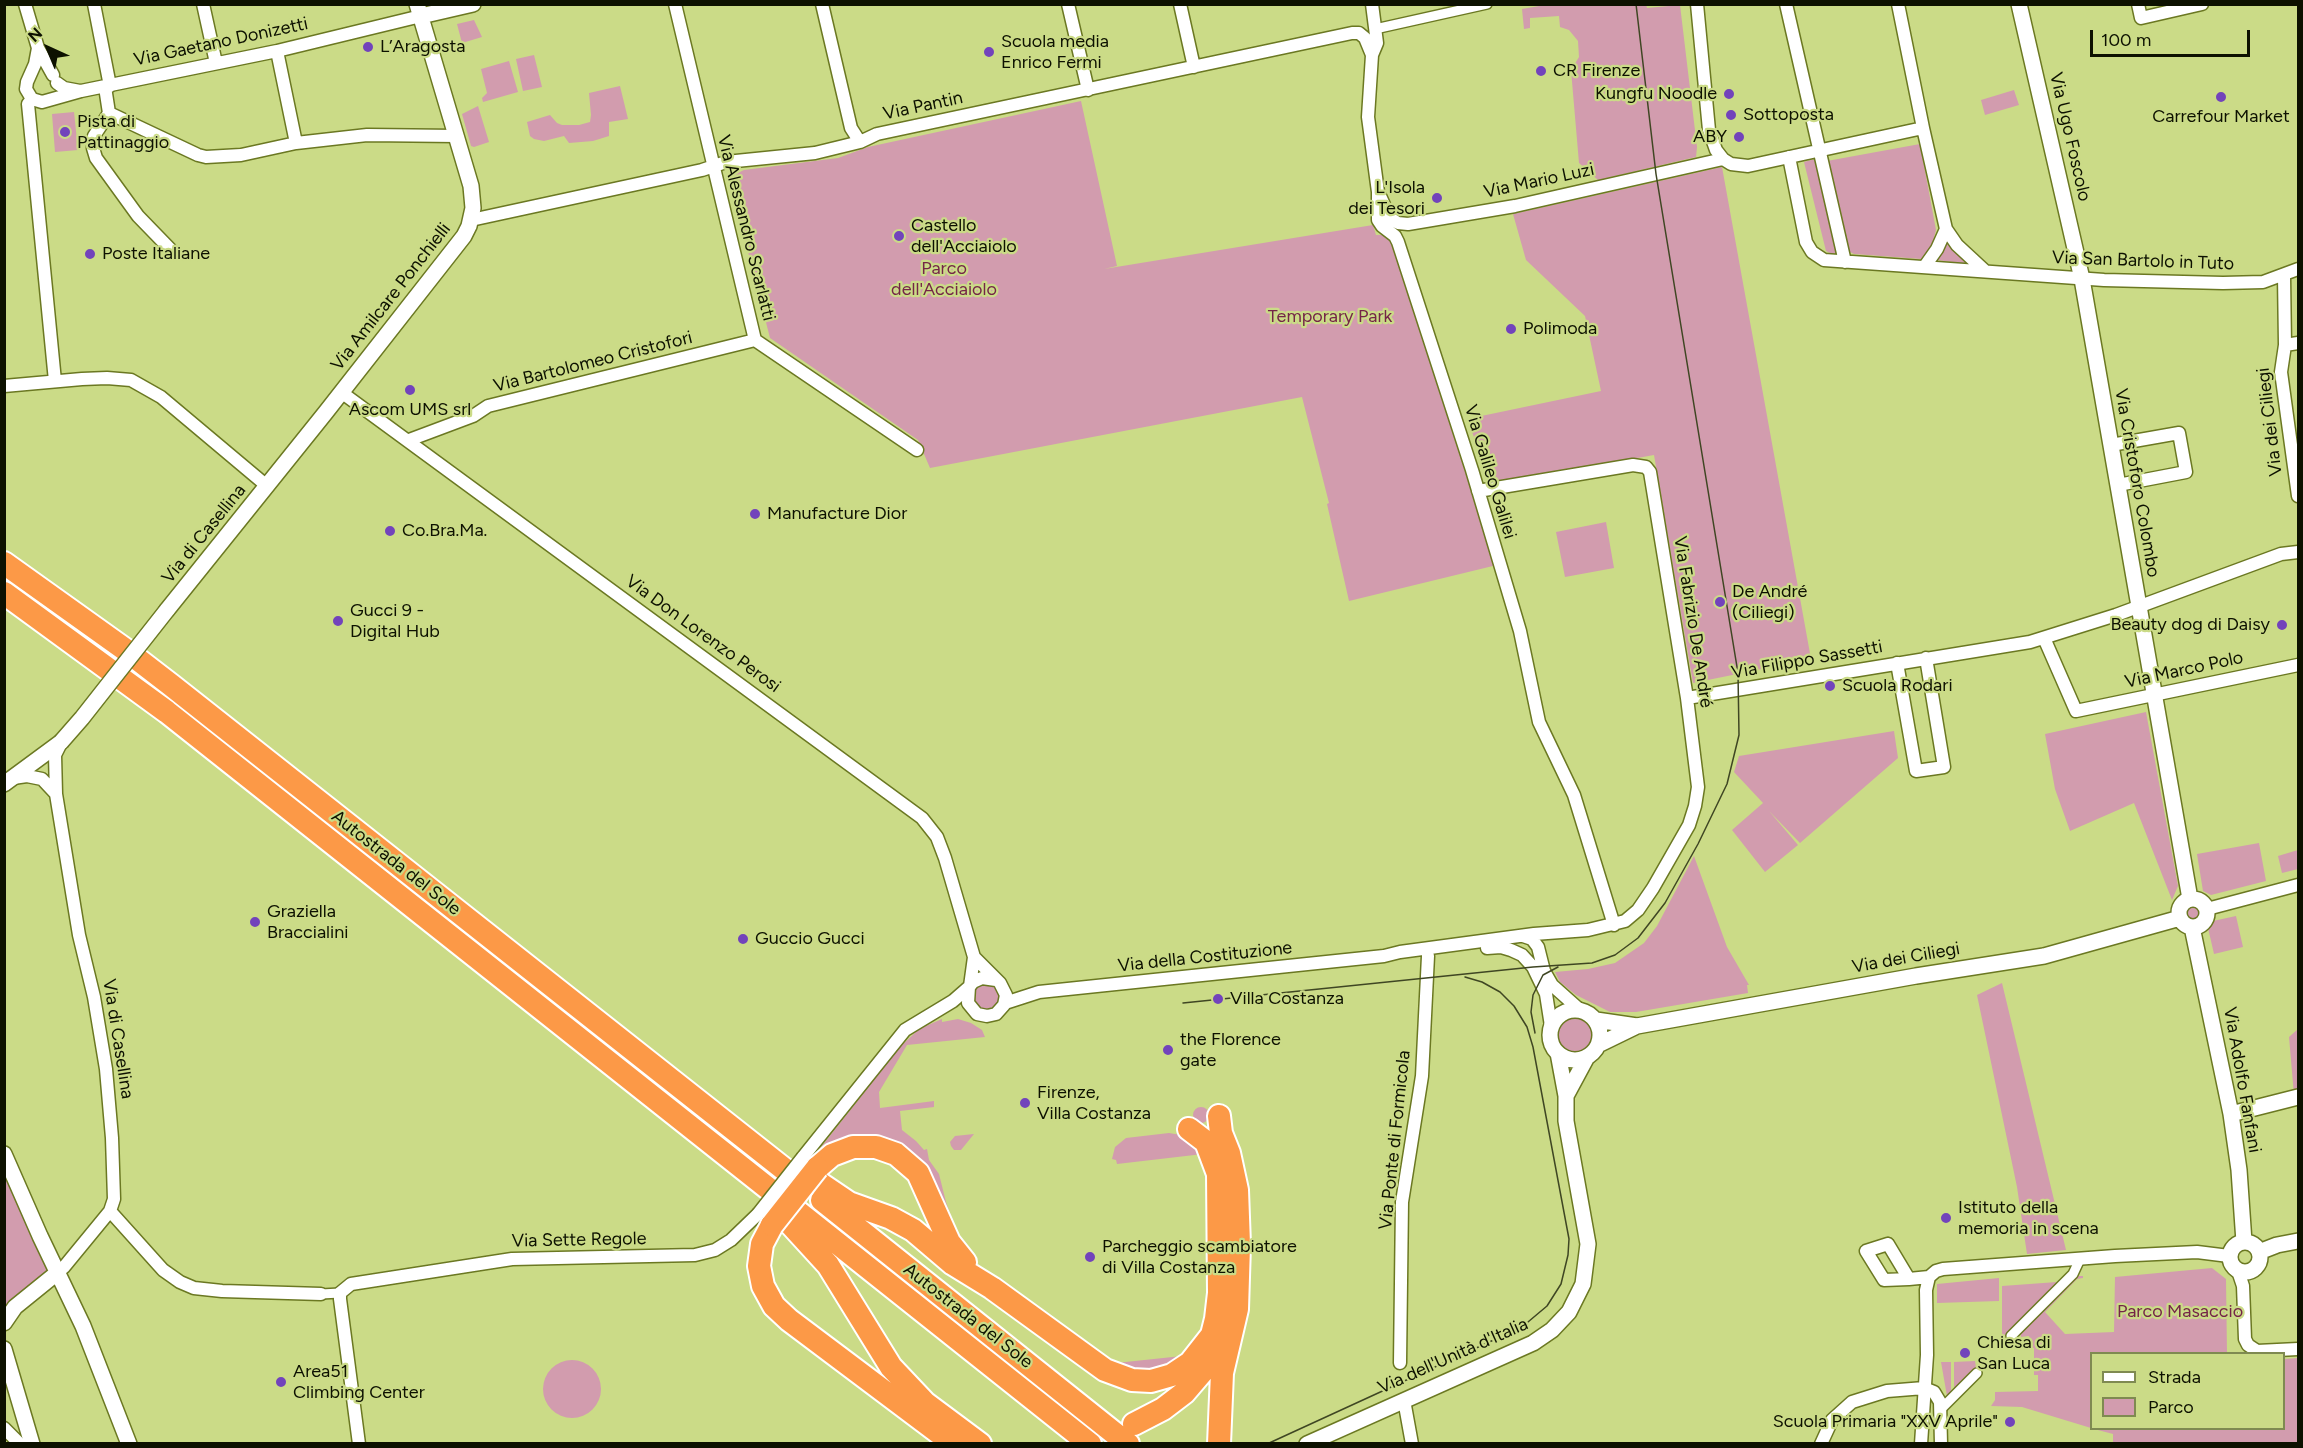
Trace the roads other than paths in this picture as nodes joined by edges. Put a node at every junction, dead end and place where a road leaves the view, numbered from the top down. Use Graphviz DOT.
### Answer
graph roads {
  1 [pos="25,4"];
  2 [pos="94,4"];
  3 [pos="203,4"];
  4 [pos="473,4"];
  5 [pos="675,4"];
  6 [pos="822,4"];
  7 [pos="1068,4"];
  8 [pos="1180,4"];
  9 [pos="1372,4"];
  10 [pos="1488,4"];
  11 [pos="1697,4"];
  12 [pos="1786,4"];
  13 [pos="1898,4"];
  14 [pos="2019,4"];
  15 [pos="2138,4"];
  16 [pos="2202,4"];
  17 [pos="419,10"];
  18 [pos="1375,29"];
  19 [pos="38,48"];
  20 [pos="277,51"];
  21 [pos="1372,55"];
  22 [pos="216,63"];
  23 [pos="1194,67"];
  24 [pos="32,74"];
  25 [pos="55,79"];
  26 [pos="108,86"];
  27 [pos="1088,90"];
  28 [pos="81,91"];
  29 [pos="50,99"];
  30 [pos="30,101"];
  31 [pos="109,113"];
  32 [pos="1923,128"];
  33 [pos="457,136"];
  34 [pos="860,142"];
  35 [pos="296,143"];
  36 [pos="1820,151"];
  37 [pos="1789,157"];
  38 [pos="1723,159"];
  39 [pos="712,167"];
  40 [pos="1378,192"];
  41 [pos="471,220"];
  42 [pos="1946,229"];
  43 [pos="170,249"];
  44 [pos="1845,262"];
  45 [pos="1924,266"];
  46 [pos="2298,269"];
  47 [pos="1984,270"];
  48 [pos="2284,276"];
  49 [pos="2082,279"];
  50 [pos="755,340"];
  51 [pos="2298,343"];
  52 [pos="2285,345"];
  53 [pos="55,381"];
  54 [pos="4,386"];
  55 [pos="341,392"];
  56 [pos="408,440"];
  57 [pos="2295,444"];
  58 [pos="2111,445"];
  59 [pos="917,450"];
  60 [pos="2118,485"];
  61 [pos="267,486"];
  62 [pos="1478,491"];
  63 [pos="2298,495"];
  64 [pos="2298,552"];
  65 [pos="4,563"];
  66 [pos="4,592"];
  67 [pos="2139,607"];
  68 [pos="2044,638"];
  69 [pos="1926,658"];
  70 [pos="1898,663"];
  71 [pos="2298,665"];
  72 [pos="2156,694"];
  73 [pos="1687,698"];
  74 [pos="61,742"];
  75 [pos="8,781"];
  76 [pos="57,794"];
  77 [pos="2298,885"];
  78 [pos="2190,899"];
  79 [pos="2207,909"];
  80 [pos="2186,922"];
  81 [pos="1614,925"];
  82 [pos="1569,933"];
  83 [pos="1521,936"];
  84 [pos="1384,956"];
  85 [pos="1428,956"];
  86 [pos="1541,956"];
  87 [pos="974,957"];
  88 [pos="999,983"];
  89 [pos="970,987"];
  90 [pos="1031,993"];
  91 [pos="1005,1003"];
  92 [pos="1580,1010"];
  93 [pos="1596,1020"];
  94 [pos="1551,1026"];
  95 [pos="1637,1026"];
  96 [pos="1599,1045"];
  97 [pos="1558,1053"];
  98 [pos="1587,1057"];
  99 [pos="1566,1096"];
  100 [pos="2298,1097"];
  101 [pos="2231,1114"];
  102 [pos="1219,1116"];
  103 [pos="1189,1129"];
  104 [pos="4,1154"];
  105 [pos="803,1170"];
  106 [pos="773,1209"];
  107 [pos="110,1211"];
  108 [pos="2244,1242"];
  109 [pos="2298,1242"];
  110 [pos="1239,1245"];
  111 [pos="2259,1252"];
  112 [pos="2229,1256"];
  113 [pos="2080,1259"];
  114 [pos="2238,1270"];
  115 [pos="57,1273"];
  116 [pos="1929,1277"];
  117 [pos="1909,1278"];
  118 [pos="992,1288"];
  119 [pos="340,1293"];
  120 [pos="321,1294"];
  121 [pos="4,1323"];
  122 [pos="2011,1336"];
  123 [pos="4,1349"];
  124 [pos="2298,1349"];
  125 [pos="1400,1363"];
  126 [pos="1977,1373"];
  127 [pos="1924,1388"];
  128 [pos="18,1398"];
  129 [pos="1404,1400"];
  130 [pos="1941,1409"];
  131 [pos="4,1428"];
  132 [pos="1131,1434"];
  133 [pos="1219,1441"];
  134 [pos="20,1443"];
  135 [pos="26,1443"];
  136 [pos="32,1443"];
  137 [pos="129,1443"];
  138 [pos="359,1443"];
  139 [pos="954,1443"];
  140 [pos="980,1443"];
  141 [pos="1090,1443"];
  142 [pos="1307,1443"];
  143 [pos="1412,1443"];
  144 [pos="1821,1443"];
  145 [pos="1921,1443"];
  146 [pos="1941,1443"];
  1 -- 19 [label="street"];
  2 -- 26 [label="street"];
  3 -- 22 [label="street"];
  4 -- 17 [label="street, Via Gaetano Donizetti"];
  5 -- 39 [label="street, Via Alessandro Scarlatti"];
  6 -- 34 [label="street"];
  7 -- 27 [label="street"];
  8 -- 23 [label="street"];
  9 -- 18 [label="street, Via Galileo Galilei"];
  10 -- 18 [label="street"];
  11 -- 38 [label="street"];
  12 -- 36 [label="street"];
  13 -- 32 [label="street"];
  14 -- 49 [label="street, Via Ugo Foscolo"];
  15 -- 16 [label="street"];
  17 -- 20 [label="street, Via Gaetano Donizetti"];
  17 -- 33 [label="street, Via Amilcare Ponchielli"];
  18 -- 21 [label="street, Via Galileo Galilei"];
  19 -- 24 [label="street"];
  19 -- 25 [label="street"];
  20 -- 22 [label="street, Via Gaetano Donizetti"];
  20 -- 35 [label="street"];
  21 -- 23 [label="street, Via Pantin"];
  21 -- 40 [label="street, Via Galileo Galilei"];
  22 -- 26 [label="street, Via Gaetano Donizetti"];
  23 -- 27 [label="street, Via Pantin"];
  24 -- 25 [label="street"];
  24 -- 30 [label="street"];
  25 -- 28 [label="street, Via Gaetano Donizetti"];
  25 -- 29 [label="street"];
  26 -- 28 [label="street, Via Gaetano Donizetti"];
  26 -- 31 [label="street"];
  27 -- 34 [label="street, Via Pantin"];
  28 -- 29 [label="street, Via Gaetano Donizetti"];
  29 -- 30 [label="street"];
  30 -- 53 [label="street"];
  31 -- 35 [label="street"];
  31 -- 43 [label="street"];
  32 -- 36 [label="street"];
  32 -- 42 [label="street"];
  33 -- 35 [label="street"];
  33 -- 41 [label="street, Via Amilcare Ponchielli"];
  34 -- 39 [label="street, Via Pantin"];
  36 -- 37 [label="street"];
  36 -- 44 [label="street"];
  37 -- 38 [label="street"];
  37 -- 44 [label="street, Via San Bartolo in Tuto"];
  38 -- 40 [label="street, Via Mario Luzi"];
  39 -- 41 [label="street, Via Pantin"];
  39 -- 50 [label="street, Via Alessandro Scarlatti"];
  40 -- 62 [label="street, Via Galileo Galilei"];
  41 -- 55 [label="street, Via Amilcare Ponchielli"];
  42 -- 45 [label="street"];
  42 -- 47 [label="street"];
  44 -- 45 [label="street, Via San Bartolo in Tuto"];
  45 -- 47 [label="street, Via San Bartolo in Tuto"];
  46 -- 48 [label="street, Via San Bartolo in Tuto"];
  47 -- 49 [label="street, Via San Bartolo in Tuto"];
  48 -- 49 [label="street, Via San Bartolo in Tuto"];
  48 -- 52 [label="street, Via dei Ciliegi"];
  49 -- 58 [label="street, Via Cristoforo Colombo"];
  50 -- 56 [label="street, Via Bartolomeo Cristofori"];
  50 -- 59 [label="street, Via Alessandro Scarlatti"];
  51 -- 52 [label="street"];
  52 -- 57 [label="street, Via dei Ciliegi"];
  53 -- 54 [label="street, Via di Casellina"];
  53 -- 61 [label="street, Via di Casellina"];
  55 -- 56 [label="street, Via Don Lorenzo Perosi"];
  55 -- 61 [label="street, Via Amilcare Ponchielli"];
  56 -- 87 [label="street, Via Don Lorenzo Perosi"];
  57 -- 63 [label="street, Via dei Ciliegi"];
  58 -- 60 [label="street, Via Cristoforo Colombo"];
  58 -- 60 [label="street"];
  60 -- 67 [label="street, Via Cristoforo Colombo"];
  61 -- 74 [label="street, Via di Casellina, bridge"];
  62 -- 73 [label="street, Via Fabrizio De André"];
  62 -- 81 [label="street, Via Galileo Galilei"];
  64 -- 67 [label="street"];
  65 -- 105 [label="highway, Autostrada del Sole"];
  66 -- 106 [label="highway, Autostrada del Sole"];
  67 -- 68 [label="street"];
  67 -- 72 [label="street, Via Cristoforo Colombo"];
  68 -- 69 [label="street, Via Filippo Sassetti"];
  68 -- 72 [label="street, Via Marco Polo"];
  69 -- 70 [label="street, Via Filippo Sassetti"];
  69 -- 70 [label="street, Via Filippo Sassetti"];
  70 -- 73 [label="street, Via Filippo Sassetti"];
  71 -- 72 [label="street, Via Marco Polo"];
  72 -- 78 [label="street"];
  73 -- 81 [label="street, Via Fabrizio De André"];
  74 -- 75 [label="street"];
  74 -- 76 [label="street, Via di Casellina"];
  75 -- 76 [label="street"];
  76 -- 107 [label="street, Via di Casellina"];
  77 -- 79 [label="street"];
  78 -- 79 [label="street"];
  78 -- 80 [label="street"];
  79 -- 80 [label="street"];
  80 -- 95 [label="street, Via dei Ciliegi"];
  80 -- 101 [label="street, Via Adolfo Fanfani"];
  81 -- 82 [label="street, Via della Costituzione"];
  82 -- 83 [label="street, Via della Costituzione"];
  82 -- 86 [label="street"];
  83 -- 84 [label="street, Via della Costituzione"];
  83 -- 86 [label="street, Via dei Ciliegi"];
  84 -- 85 [label="street, Via della Costituzione"];
  84 -- 90 [label="street, Via della Costituzione"];
  85 -- 94 [label="street, Via della Costituzione"];
  85 -- 125 [label="street, Via Ponte di Formicola"];
  86 -- 92 [label="street, Via dei Ciliegi"];
  87 -- 88 [label="street, Via Don Lorenzo Perosi"];
  87 -- 89 [label="street, Via Don Lorenzo Perosi"];
  88 -- 89 [label="street"];
  88 -- 90 [label="street, Via della Costituzione"];
  88 -- 91 [label="street"];
  89 -- 91 [label="street"];
  89 -- 105 [label="street"];
  90 -- 91 [label="street, Via della Costituzione"];
  92 -- 93 [label="street, Via dei Ciliegi"];
  92 -- 94 [label="street"];
  93 -- 95 [label="street, Via dei Ciliegi"];
  93 -- 96 [label="street"];
  94 -- 97 [label="street"];
  95 -- 96 [label="street, Via dei Ciliegi"];
  96 -- 98 [label="street, Via dei Ciliegi"];
  97 -- 98 [label="street"];
  97 -- 99 [label="street, Via dell'Unità d'Italia"];
  98 -- 99 [label="street, Via dell'Unità d'Italia"];
  99 -- 129 [label="street, Via dell'Unità d'Italia"];
  100 -- 101 [label="street"];
  101 -- 108 [label="street, Via Adolfo Fanfani"];
  102 -- 110 [label="highway"];
  103 -- 118 [label="highway"];
  104 -- 115 [label="street"];
  105 -- 106 [label="highway, bridge"];
  105 -- 118 [label="highway"];
  105 -- 118 [label="highway"];
  105 -- 132 [label="highway, Autostrada del Sole"];
  106 -- 119 [label="street, Via Sette Regole"];
  106 -- 139 [label="highway"];
  106 -- 140 [label="highway"];
  106 -- 141 [label="highway, Autostrada del Sole"];
  107 -- 115 [label="street"];
  107 -- 120 [label="street, Via Sette Regole"];
  108 -- 111 [label="street"];
  108 -- 112 [label="street"];
  109 -- 111 [label="street"];
  110 -- 132 [label="highway"];
  110 -- 133 [label="highway"];
  111 -- 114 [label="street"];
  112 -- 113 [label="street"];
  112 -- 114 [label="street"];
  113 -- 116 [label="street"];
  113 -- 122 [label="street"];
  114 -- 124 [label="street"];
  115 -- 121 [label="street"];
  115 -- 137 [label="street"];
  116 -- 117 [label="street"];
  116 -- 127 [label="street"];
  119 -- 120 [label="street, Via Sette Regole"];
  119 -- 138 [label="street"];
  123 -- 128 [label="street"];
  126 -- 130 [label="street"];
  127 -- 130 [label="street"];
  127 -- 144 [label="street"];
  127 -- 145 [label="street"];
  128 -- 135 [label="street"];
  128 -- 136 [label="street"];
  129 -- 142 [label="street, Via dell'Unità d'Italia"];
  129 -- 143 [label="street"];
  130 -- 146 [label="street"];
  131 -- 134 [label="street"];
}
